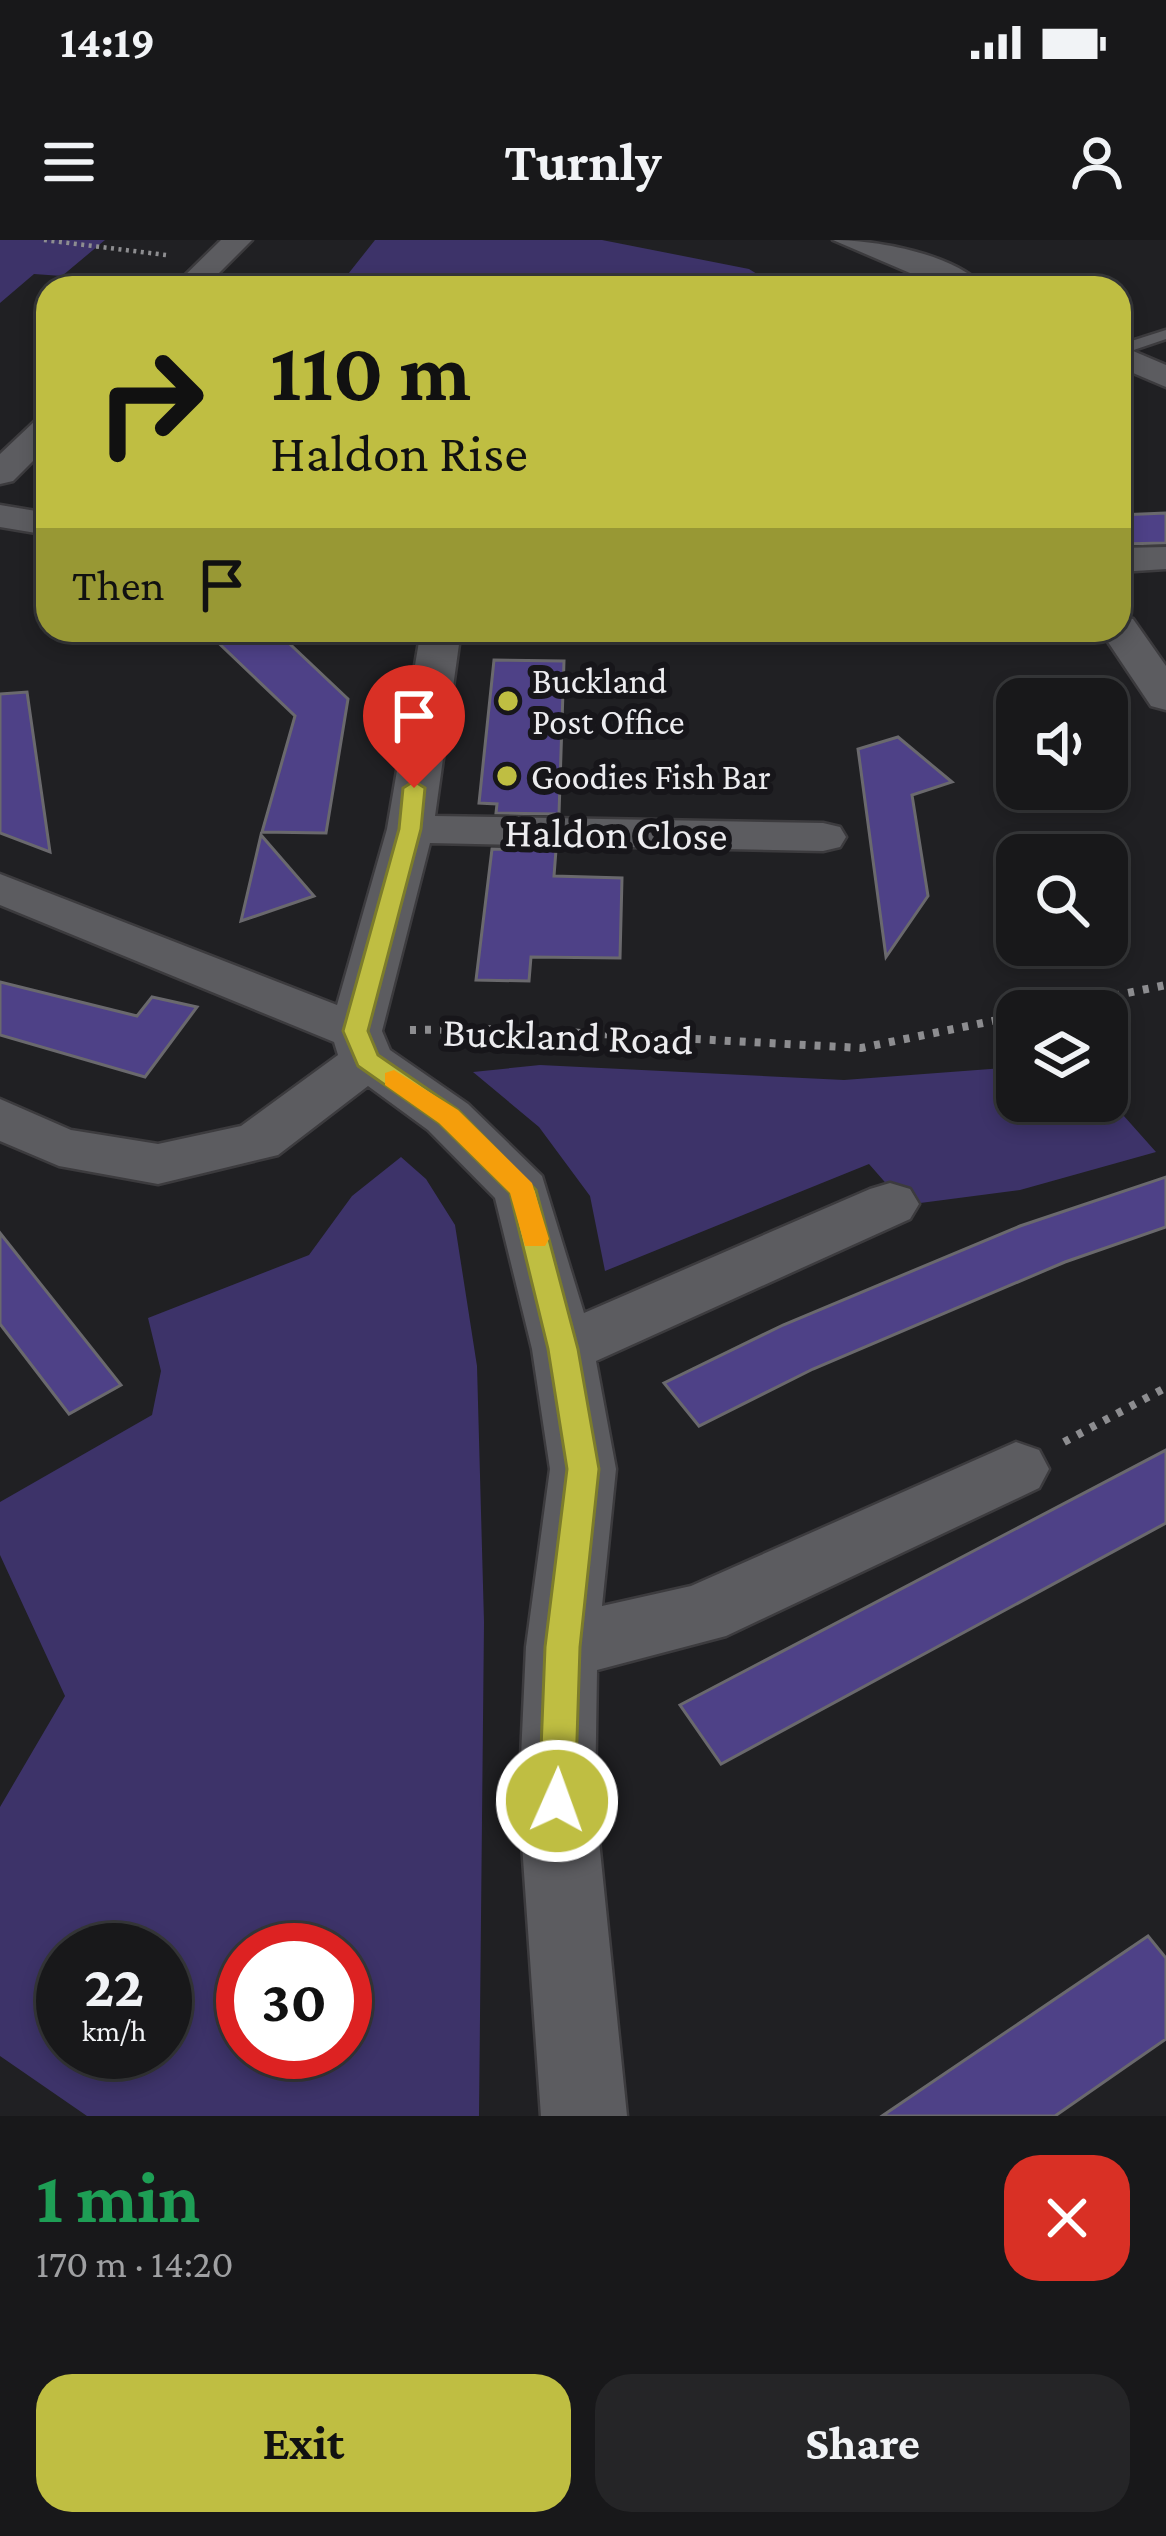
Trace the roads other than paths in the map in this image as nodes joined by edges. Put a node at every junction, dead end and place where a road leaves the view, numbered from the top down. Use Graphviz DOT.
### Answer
graph roads {
  1 [pos="847,240"];
  2 [pos="922,240"];
  3 [pos="227,250"];
  4 [pos="892,253"];
  5 [pos="200,276"];
  6 [pos="943,276"];
  7 [pos="1166,334"];
  8 [pos="1131,348"];
  9 [pos="1131,359"];
  10 [pos="1166,377"];
  11 [pos="36,438"];
  12 [pos="0,472"];
  13 [pos="0,516"];
  14 [pos="36,522"];
  15 [pos="1166,558"];
  16 [pos="1131,559"];
  17 [pos="439,642"];
  18 [pos="1128,642"];
  19 [pos="1166,698"];
  20 [pos="410,829"];
  21 [pos="823,837"];
  22 [pos="0,888"];
  23 [pos="361,1045"];
  24 [pos="0,1118"];
  25 [pos="890,1204"];
  26 [pos="563,1349"];
  27 [pos="1016,1469"];
  28 [pos="562,1647"];
  29 [pos="584,2116"];
  1 -- 4 [label="street"];
  2 -- 4 [label="street"];
  3 -- 5 [label="street"];
  4 -- 6 [label="street"];
  7 -- 8 [label="lane"];
  9 -- 10 [label="street"];
  11 -- 12 [label="street"];
  13 -- 14 [label="street"];
  15 -- 16 [label="street"];
  17 -- 20 [label="street"];
  18 -- 19 [label="street"];
  20 -- 21 [label="street, Haldon Close"];
  20 -- 23 [label="street"];
  22 -- 23 [label="street"];
  23 -- 24 [label="street"];
  23 -- 26 [label="street"];
  25 -- 26 [label="street"];
  26 -- 28 [label="street"];
  27 -- 28 [label="street"];
  28 -- 29 [label="street"];
}
